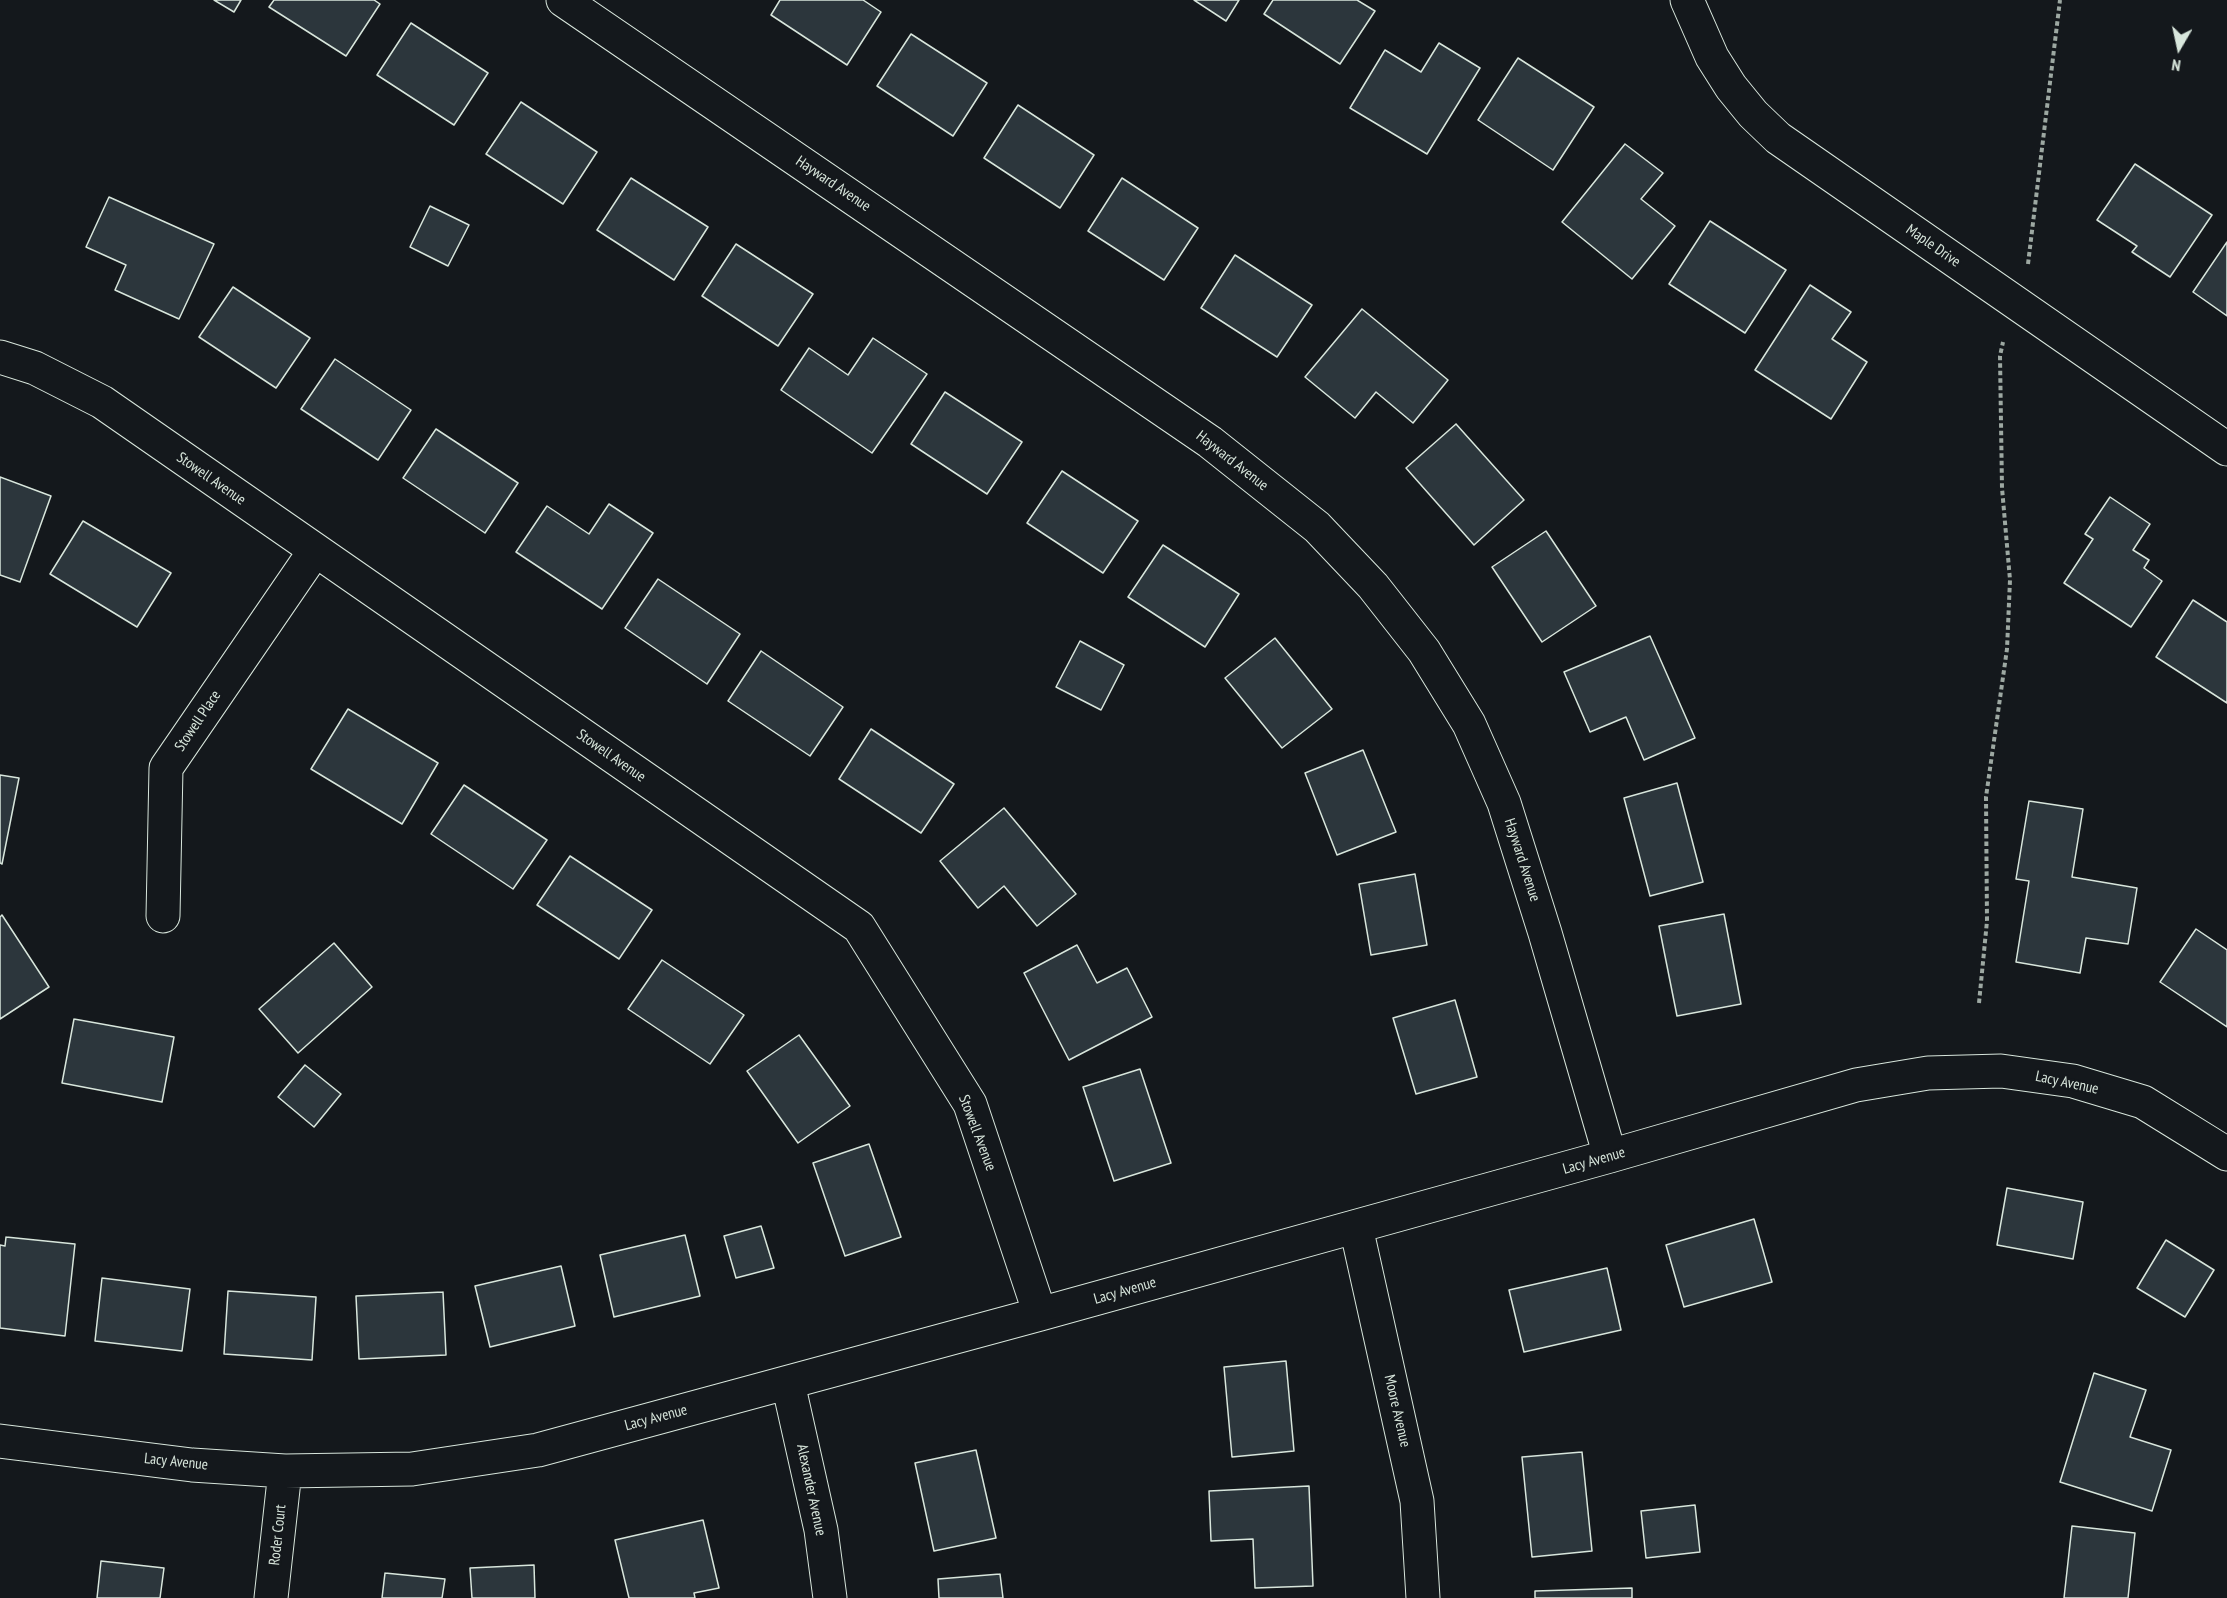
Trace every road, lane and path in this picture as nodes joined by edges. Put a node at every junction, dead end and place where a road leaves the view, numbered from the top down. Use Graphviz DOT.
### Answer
graph roads {
  1 [pos="563,0"];
  2 [pos="1687,0"];
  3 [pos="2060,0"];
  4 [pos="2020,308"];
  5 [pos="0,357"];
  6 [pos="2227,448"];
  7 [pos="314,552"];
  8 [pos="163,916"];
  9 [pos="1979,1003"];
  10 [pos="2227,1154"];
  11 [pos="1610,1156"];
  12 [pos="1356,1227"];
  13 [pos="1040,1314"];
  14 [pos="788,1383"];
  15 [pos="0,1441"];
  16 [pos="285,1471"];
  17 [pos="271,1598"];
  18 [pos="830,1598"];
  19 [pos="1424,1598"];
  1 -- 11 [label="street, Hayward Avenue"];
  2 -- 4 [label="street, Maple Drive"];
  3 -- 4 [label="path"];
  4 -- 6 [label="street, Maple Drive"];
  4 -- 9 [label="path"];
  5 -- 7 [label="street, Stowell Avenue"];
  7 -- 8 [label="street, Stowell Place"];
  7 -- 13 [label="street, Stowell Avenue"];
  10 -- 11 [label="street, Lacy Avenue"];
  11 -- 12 [label="street, Lacy Avenue"];
  12 -- 13 [label="street, Lacy Avenue"];
  12 -- 19 [label="street, Moore Avenue"];
  13 -- 14 [label="street, Lacy Avenue"];
  14 -- 16 [label="street, Lacy Avenue"];
  14 -- 18 [label="street, Alexander Avenue"];
  15 -- 16 [label="street, Lacy Avenue"];
  16 -- 17 [label="street, Roder Court"];
}
